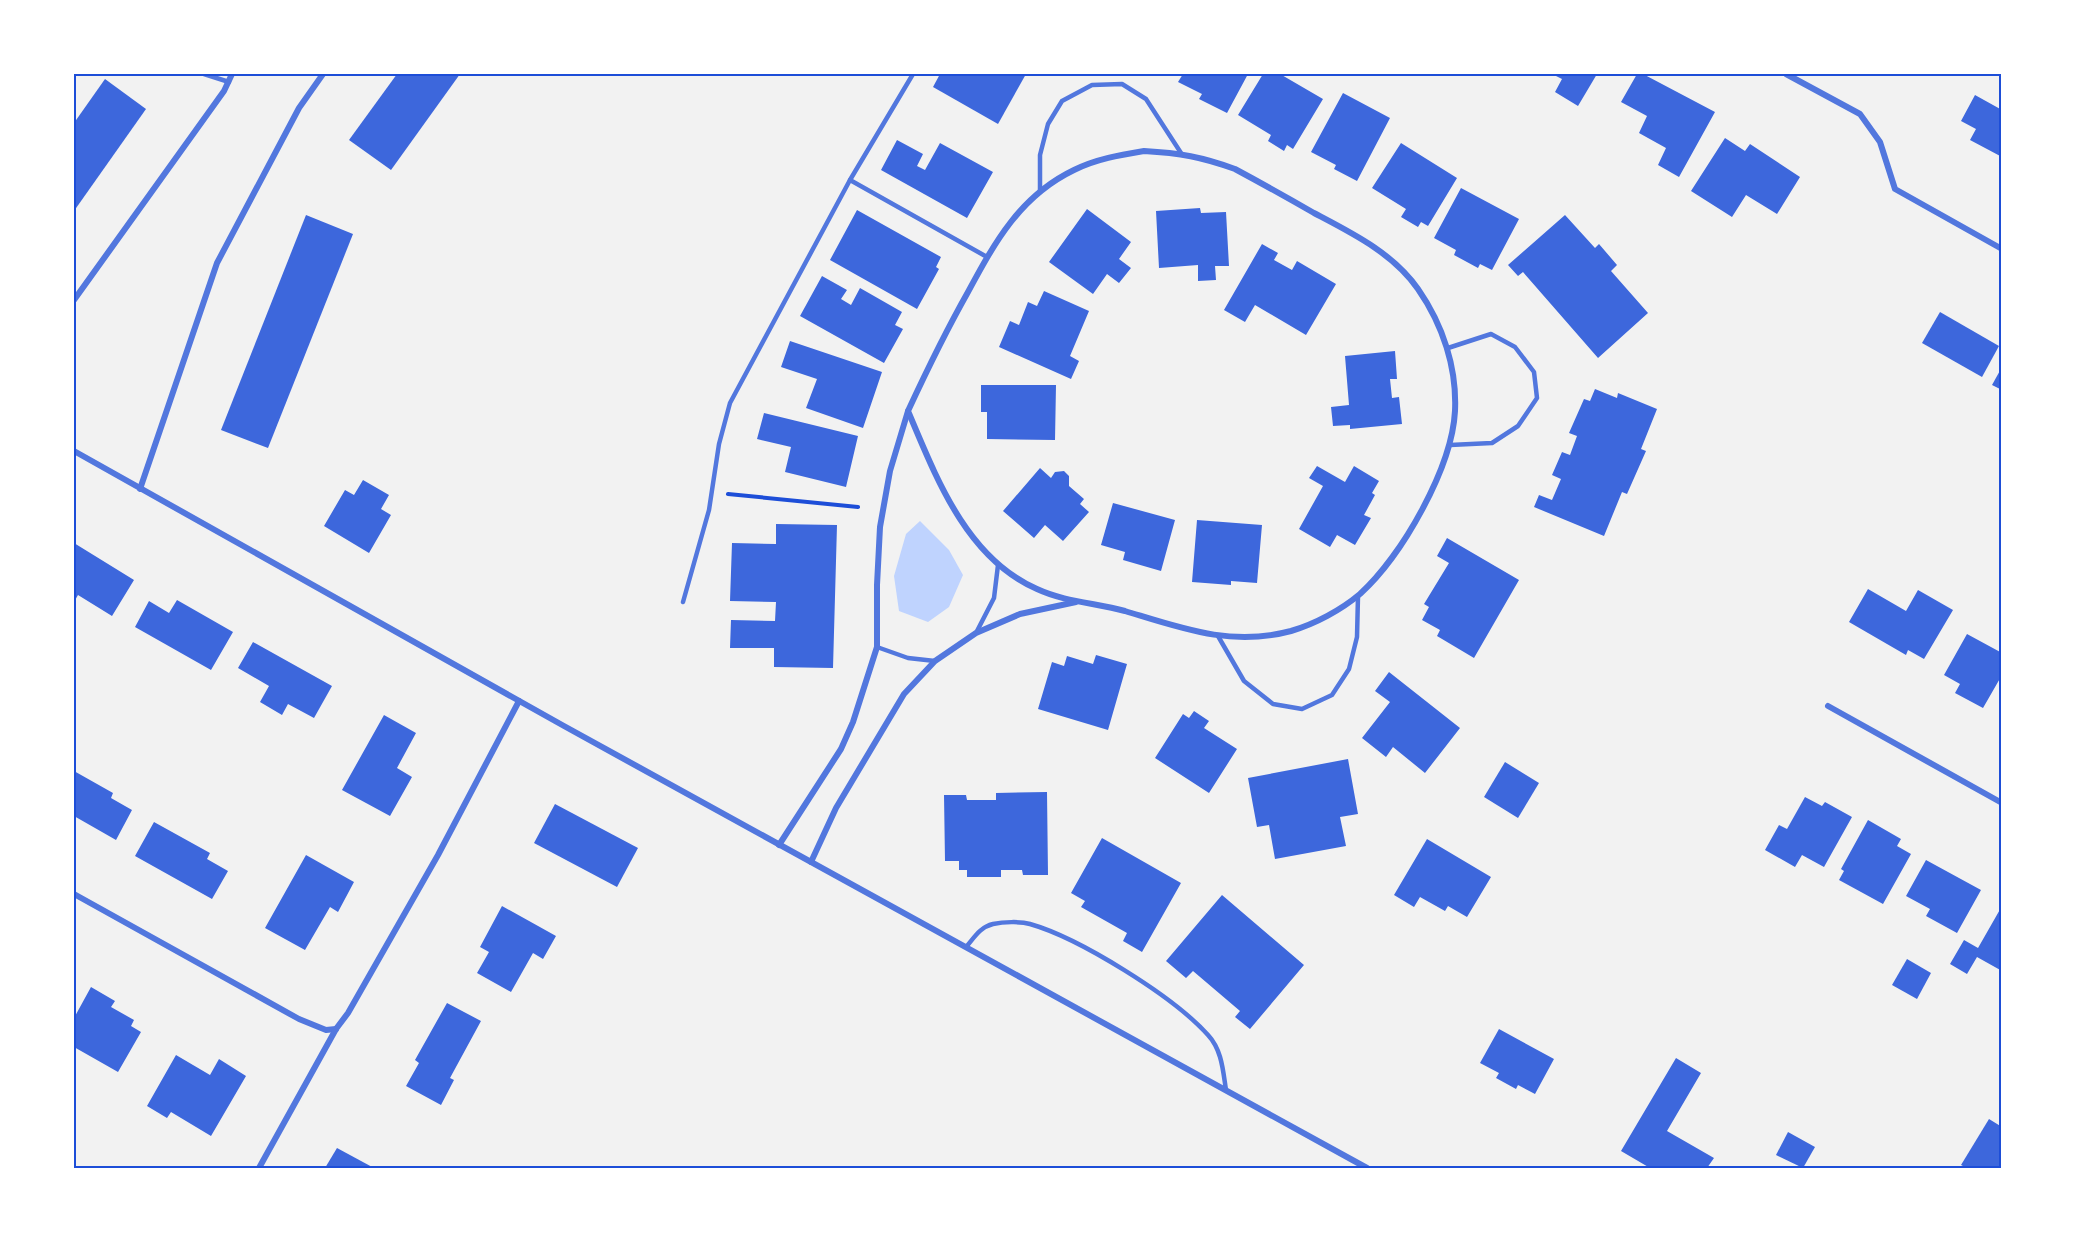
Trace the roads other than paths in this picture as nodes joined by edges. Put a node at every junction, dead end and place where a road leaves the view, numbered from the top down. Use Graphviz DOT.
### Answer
graph roads {
  1 [pos="204,74"];
  2 [pos="232,74"];
  3 [pos="323,74"];
  4 [pos="914,74"];
  5 [pos="1786,74"];
  6 [pos="229,82"];
  7 [pos="1181,153"];
  8 [pos="850,180"];
  9 [pos="1040,191"];
  10 [pos="2001,249"];
  11 [pos="987,257"];
  12 [pos="74,300"];
  13 [pos="1448,348"];
  14 [pos="908,411"];
  15 [pos="1450,445"];
  16 [pos="74,451"];
  17 [pos="140,489"];
  18 [pos="998,565"];
  19 [pos="1358,596"];
  20 [pos="683,602"];
  21 [pos="1077,602"];
  22 [pos="976,633"];
  23 [pos="1218,636"];
  24 [pos="877,647"];
  25 [pos="935,661"];
  26 [pos="519,701"];
  27 [pos="1828,706"];
  28 [pos="2001,802"];
  29 [pos="780,845"];
  30 [pos="811,862"];
  31 [pos="74,894"];
  32 [pos="966,948"];
  33 [pos="336,1029"];
  34 [pos="1226,1090"];
  35 [pos="259,1168"];
  36 [pos="1367,1168"];
  1 -- 6 [label="lane"];
  2 -- 6 [label="street"];
  3 -- 17 [label="street"];
  4 -- 8 [label="lane"];
  5 -- 10 [label="street"];
  6 -- 12 [label="street"];
  7 -- 9 [label="street"];
  7 -- 9 [label="lane"];
  7 -- 13 [label="street"];
  8 -- 11 [label="lane"];
  8 -- 20 [label="lane"];
  9 -- 11 [label="street"];
  11 -- 14 [label="street"];
  13 -- 15 [label="street"];
  13 -- 15 [label="lane"];
  14 -- 18 [label="street"];
  14 -- 24 [label="street"];
  15 -- 19 [label="street"];
  16 -- 17 [label="street"];
  17 -- 26 [label="street"];
  18 -- 21 [label="street"];
  18 -- 22 [label="lane"];
  19 -- 23 [label="street"];
  19 -- 23 [label="lane"];
  21 -- 22 [label="street"];
  21 -- 23 [label="street"];
  22 -- 25 [label="street"];
  24 -- 25 [label="lane"];
  24 -- 29 [label="street"];
  25 -- 30 [label="street"];
  26 -- 29 [label="street"];
  26 -- 33 [label="street"];
  27 -- 28 [label="street"];
  29 -- 30 [label="street"];
  30 -- 32 [label="street"];
  31 -- 33 [label="street"];
  32 -- 34 [label="street"];
  32 -- 34 [label="lane"];
  33 -- 35 [label="street"];
  34 -- 36 [label="street"];
}
